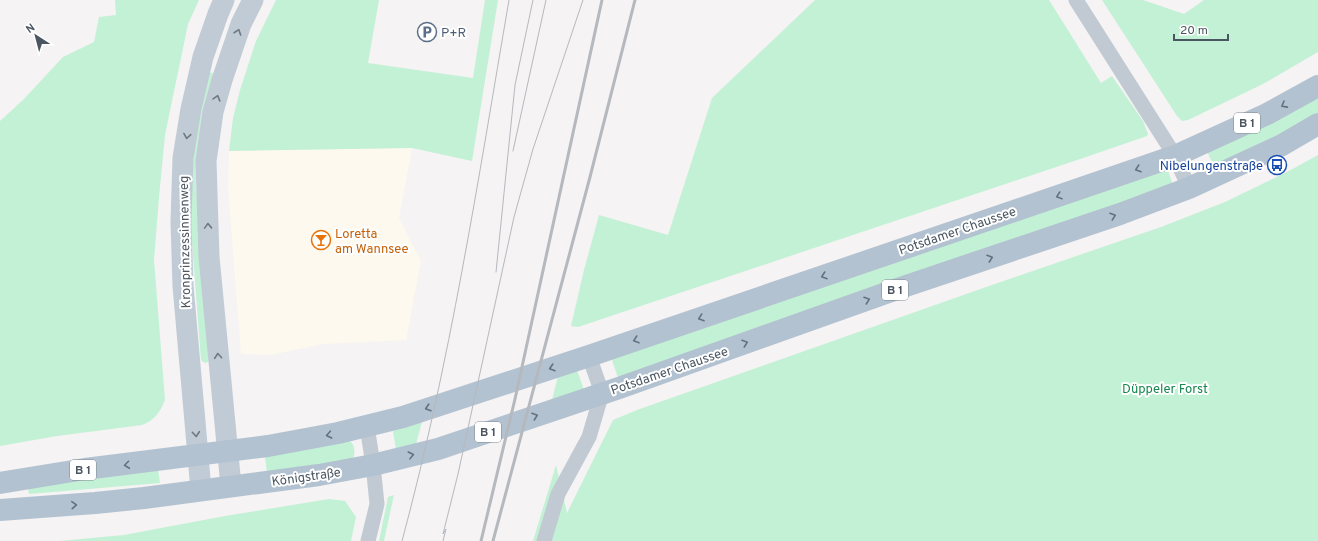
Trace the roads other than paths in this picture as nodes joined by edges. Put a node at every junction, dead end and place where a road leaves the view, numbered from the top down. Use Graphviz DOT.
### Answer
graph roads {
  1 [pos="224,0"];
  2 [pos="253,0"];
  3 [pos="1076,0"];
  4 [pos="1318,86"];
  5 [pos="1318,124"];
  6 [pos="1175,156"];
  7 [pos="1189,188"];
  8 [pos="589,356"];
  9 [pos="220,378"];
  10 [pos="191,381"];
  11 [pos="602,393"];
  12 [pos="366,426"];
  13 [pos="227,452"];
  14 [pos="198,456"];
  15 [pos="373,465"];
  16 [pos="0,483"];
  17 [pos="231,486"];
  18 [pos="201,490"];
  19 [pos="0,510"];
  20 [pos="368,541"];
  21 [pos="544,541"];
  1 -- 10 [label="main road, Kronprinzessinnenweg, one-way"];
  9 -- 2 [label="main road, Kronprinzessinnenweg, one-way"];
  3 -- 6 [label="street"];
  4 -- 6 [label="main road, Potsdamer Chaussee / B 1, one-way"];
  5 -- 7 [label="main road, Potsdamer Chaussee / B 1"];
  6 -- 7 [label="street"];
  6 -- 8 [label="main road, Potsdamer Chaussee / B 1, one-way"];
  11 -- 7 [label="main road, Potsdamer Chaussee / B 1, one-way"];
  8 -- 11 [label="street"];
  8 -- 12 [label="main road, B 1, one-way"];
  9 -- 10 [label="main road"];
  9 -- 13 [label="main road, Kronprinzessinnenweg"];
  10 -- 14 [label="main road, Kronprinzessinnenweg, one-way"];
  15 -- 11 [label="main road, Königstraße / B 1, one-way"];
  11 -- 21 [label="street"];
  12 -- 13 [label="main road, B 1, one-way"];
  12 -- 15 [label="street"];
  13 -- 14 [label="main road, B 1"];
  13 -- 17 [label="main road, Kronprinzessinnenweg"];
  14 -- 16 [label="main road, B 1, one-way"];
  14 -- 18 [label="main road, Kronprinzessinnenweg"];
  15 -- 17 [label="main road, Königstraße / B 1"];
  15 -- 20 [label="street"];
  17 -- 18 [label="main road, Königstraße / B 1"];
  19 -- 18 [label="main road, Königstraße / B 1, one-way"];
}
